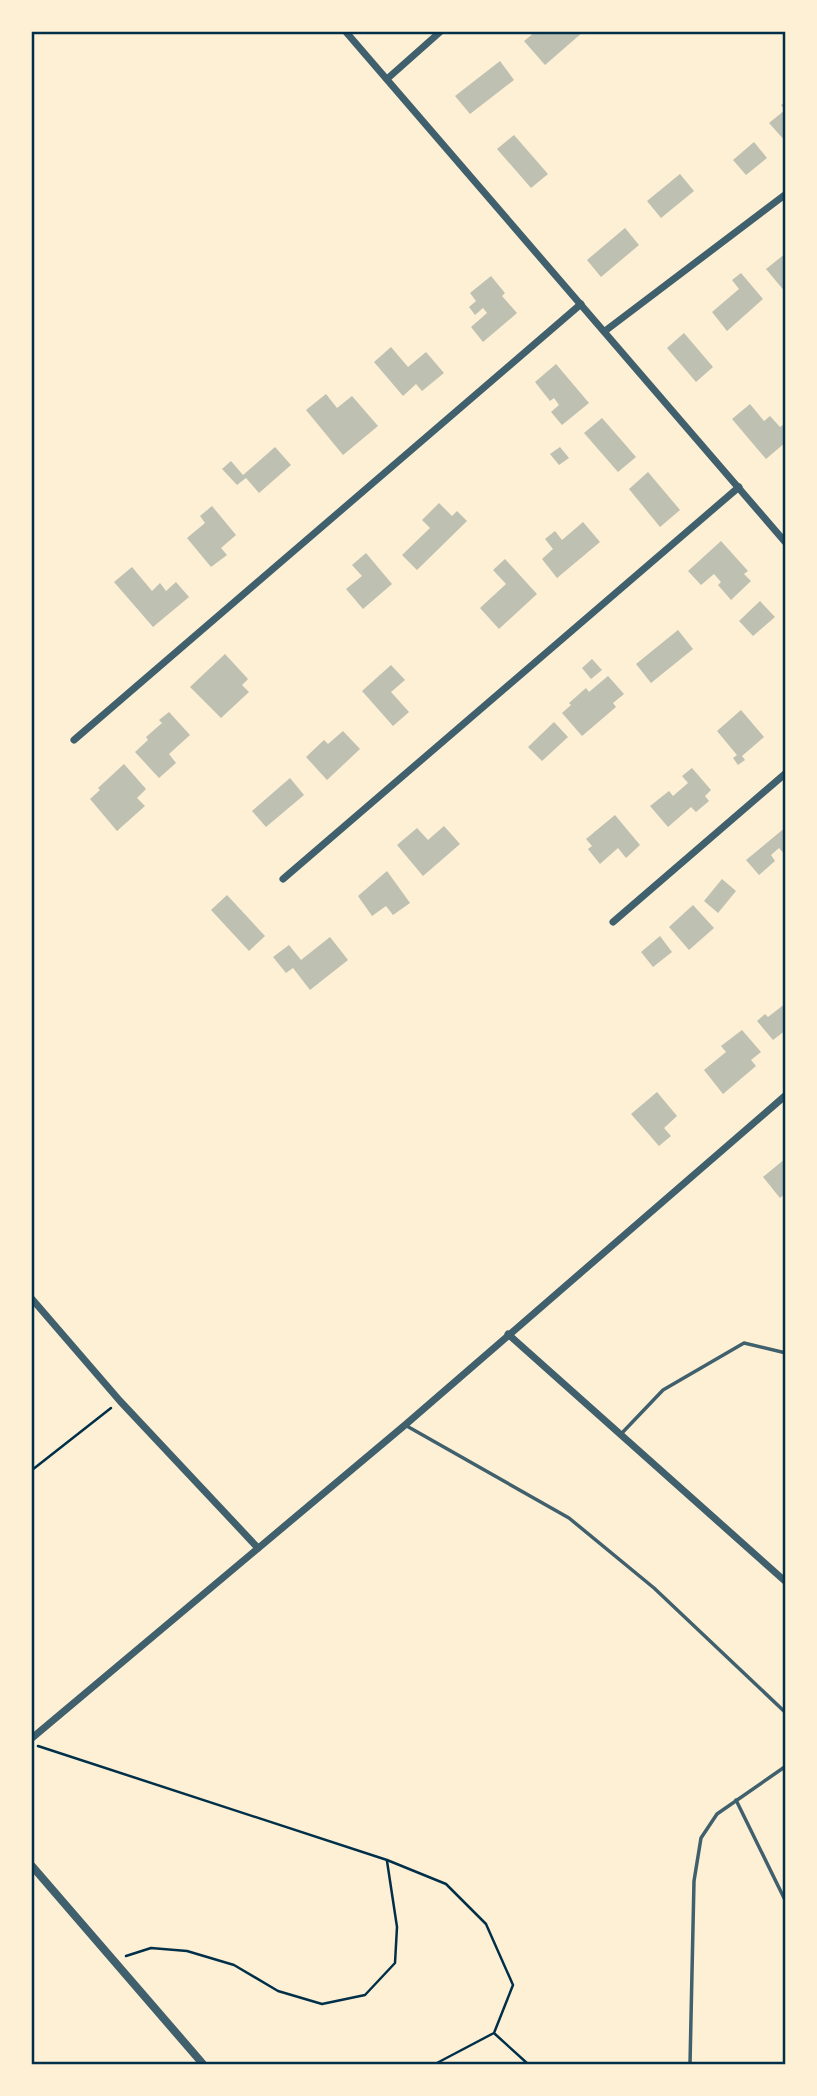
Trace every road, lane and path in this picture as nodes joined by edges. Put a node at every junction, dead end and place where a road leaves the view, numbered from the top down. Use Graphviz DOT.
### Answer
graph roads {
  1 [pos="346,32"];
  2 [pos="440,32"];
  3 [pos="387,79"];
  4 [pos="786,194"];
  5 [pos="581,304"];
  6 [pos="605,331"];
  7 [pos="739,487"];
  8 [pos="786,543"];
  9 [pos="74,740"];
  10 [pos="786,773"];
  11 [pos="283,878"];
  12 [pos="612,922"];
  13 [pos="786,1095"];
  14 [pos="32,1298"];
  15 [pos="508,1334"];
  16 [pos="786,1353"];
  17 [pos="120,1401"];
  18 [pos="405,1425"];
  19 [pos="620,1436"];
  20 [pos="32,1470"];
  21 [pos="258,1548"];
  22 [pos="786,1582"];
  23 [pos="786,1713"];
  24 [pos="32,1738"];
  25 [pos="32,1744"];
  26 [pos="786,1766"];
  27 [pos="736,1800"];
  28 [pos="387,1860"];
  29 [pos="32,1866"];
  30 [pos="786,1907"];
  31 [pos="113,1960"];
  32 [pos="494,2033"];
  33 [pos="203,2064"];
  34 [pos="435,2064"];
  35 [pos="528,2064"];
  36 [pos="690,2064"];
  1 -- 3 [label="street"];
  2 -- 3 [label="street"];
  3 -- 5 [label="street"];
  4 -- 6 [label="street"];
  5 -- 6 [label="street"];
  5 -- 9 [label="street"];
  6 -- 7 [label="street"];
  7 -- 8 [label="street"];
  7 -- 11 [label="street"];
  10 -- 12 [label="street"];
  13 -- 15 [label="street"];
  14 -- 17 [label="street"];
  15 -- 18 [label="street"];
  15 -- 19 [label="street"];
  16 -- 19 [label="lane"];
  17 -- 20 [label="path"];
  17 -- 21 [label="street"];
  18 -- 21 [label="street"];
  18 -- 23 [label="lane"];
  19 -- 22 [label="street"];
  21 -- 24 [label="street"];
  25 -- 28 [label="path"];
  26 -- 27 [label="lane"];
  27 -- 30 [label="lane"];
  27 -- 36 [label="lane"];
  28 -- 31 [label="path"];
  28 -- 32 [label="path"];
  29 -- 31 [label="street"];
  31 -- 33 [label="street"];
  32 -- 34 [label="path"];
  32 -- 35 [label="path"];
}
